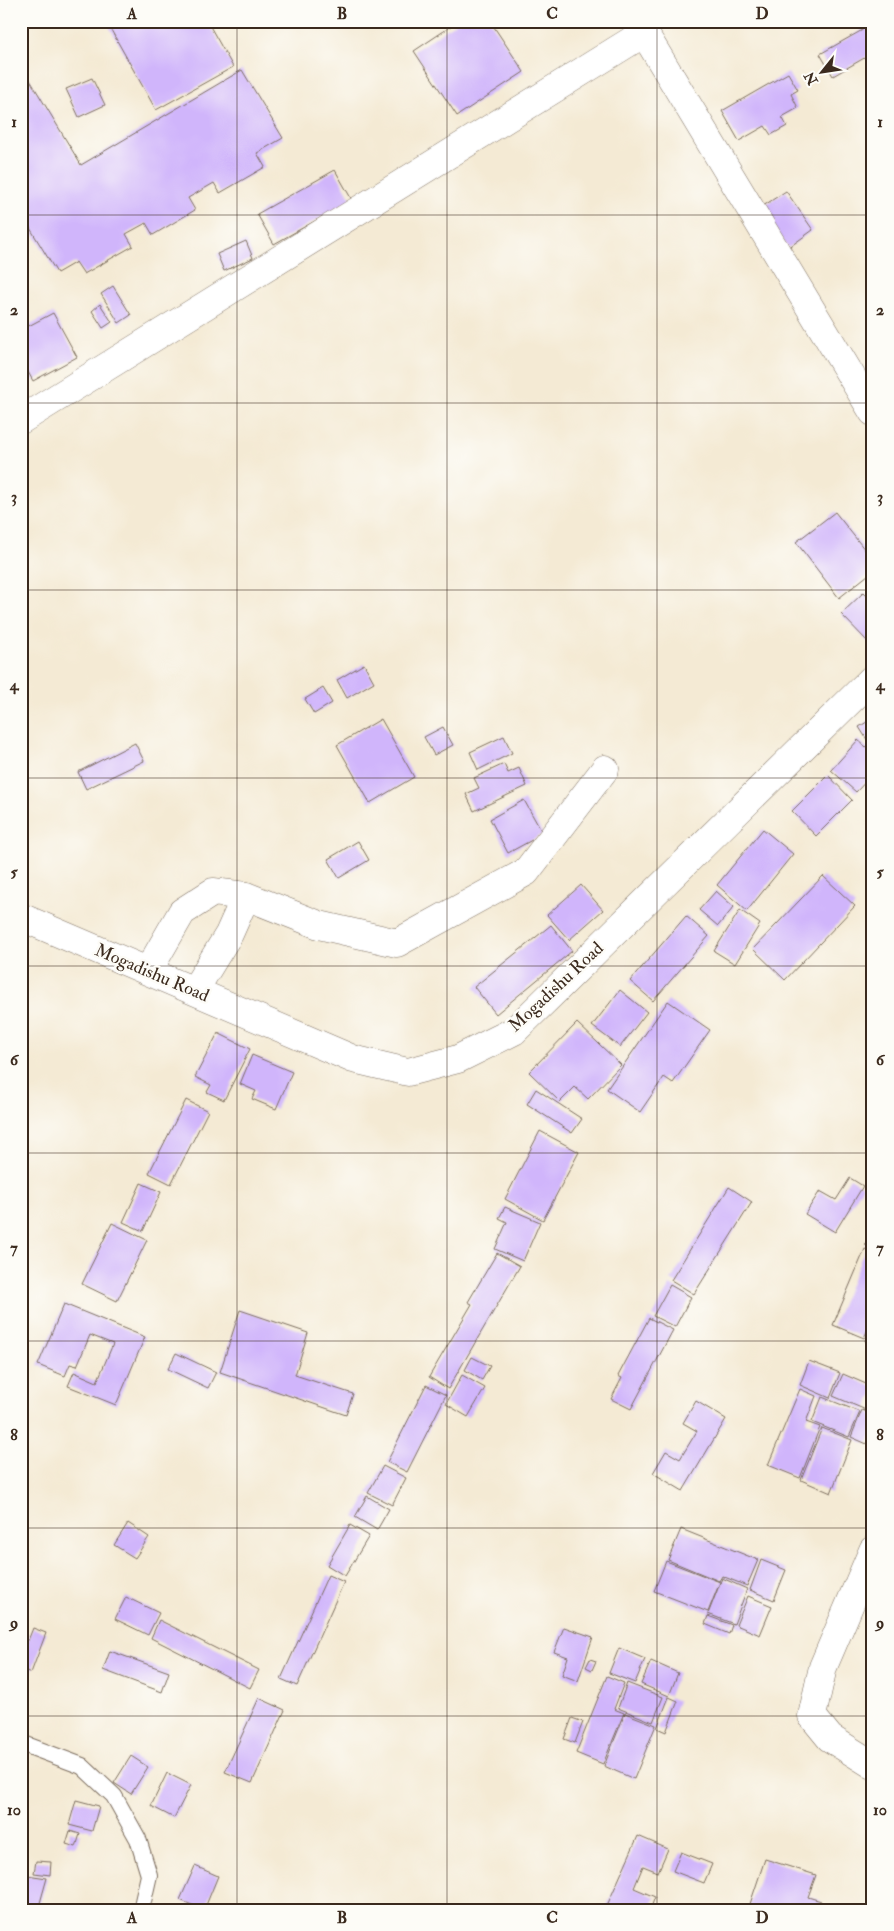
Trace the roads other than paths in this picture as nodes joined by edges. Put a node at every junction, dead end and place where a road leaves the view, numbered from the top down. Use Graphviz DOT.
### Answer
graph roads {
  1 [pos="640,27"];
  2 [pos="873,412"];
  3 [pos="21,420"];
  4 [pos="873,678"];
  5 [pos="605,769"];
  6 [pos="246,896"];
  7 [pos="21,917"];
  8 [pos="148,971"];
  9 [pos="194,990"];
  10 [pos="873,1550"];
  11 [pos="21,1743"];
  12 [pos="873,1765"];
  13 [pos="141,1910"];
  1 -- 2 [label="street"];
  1 -- 3 [label="street"];
  4 -- 9 [label="street, Mogadishu Road"];
  5 -- 6 [label="street"];
  6 -- 8 [label="street"];
  6 -- 9 [label="street"];
  7 -- 8 [label="street, Mogadishu Road"];
  8 -- 9 [label="street, Mogadishu Road"];
  10 -- 12 [label="street"];
  11 -- 13 [label="lane"];
}
